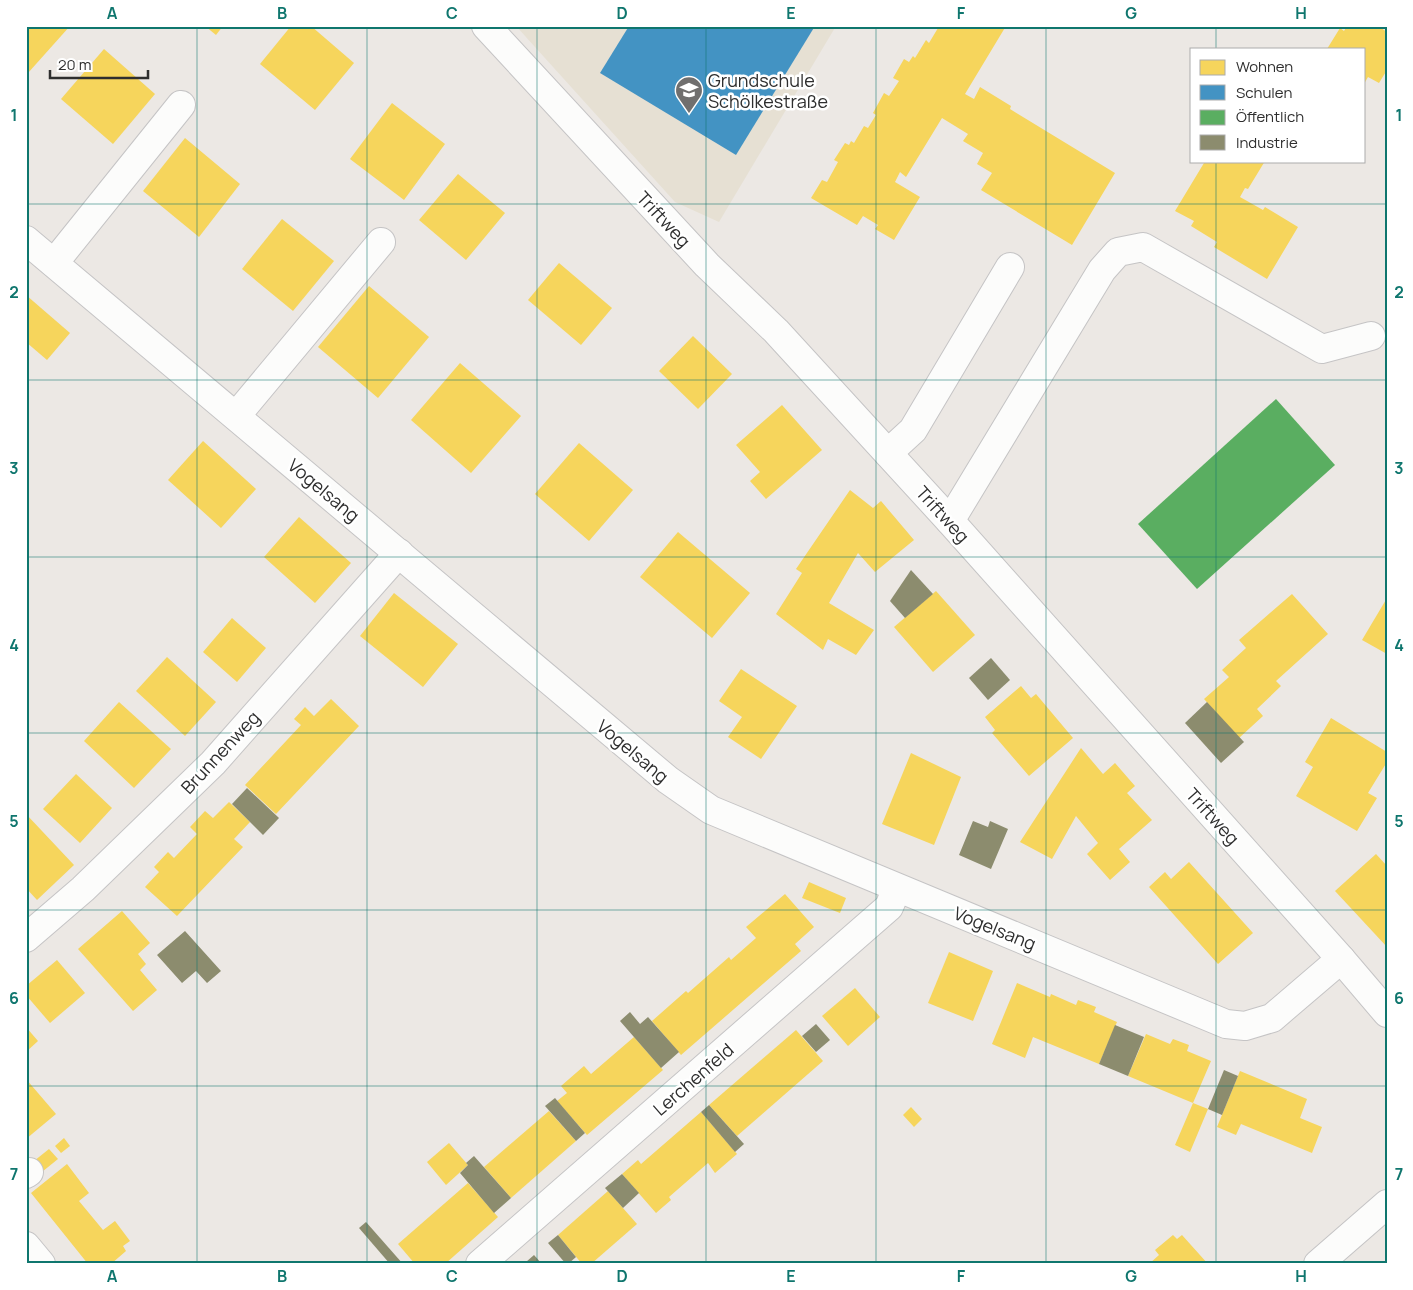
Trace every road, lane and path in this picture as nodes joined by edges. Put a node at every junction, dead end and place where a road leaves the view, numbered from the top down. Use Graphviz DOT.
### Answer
graph roads {
  1 [pos="486,26"];
  2 [pos="181,105"];
  3 [pos="26,240"];
  4 [pos="382,242"];
  5 [pos="54,263"];
  6 [pos="1010,267"];
  7 [pos="1370,336"];
  8 [pos="236,416"];
  9 [pos="888,453"];
  10 [pos="950,521"];
  11 [pos="399,553"];
  12 [pos="897,888"];
  13 [pos="26,938"];
  14 [pos="1341,959"];
  15 [pos="1387,1013"];
  16 [pos="1387,1204"];
  17 [pos="26,1246"];
  18 [pos="41,1264"];
  19 [pos="480,1264"];
  20 [pos="1318,1264"];
  1 -- 9 [label="street, Triftweg"];
  2 -- 5 [label="street"];
  3 -- 5 [label="street, Vogelsang"];
  4 -- 8 [label="street"];
  5 -- 8 [label="street, Vogelsang"];
  6 -- 9 [label="street"];
  7 -- 10 [label="street"];
  8 -- 11 [label="street, Vogelsang"];
  9 -- 10 [label="street, Triftweg"];
  10 -- 14 [label="street, Triftweg"];
  11 -- 12 [label="street, Vogelsang"];
  11 -- 13 [label="street, Brunnenweg"];
  12 -- 14 [label="street, Vogelsang"];
  12 -- 19 [label="street, Lerchenfeld"];
  14 -- 15 [label="street, Triftweg"];
  16 -- 20 [label="street"];
  17 -- 18 [label="street"];
}
